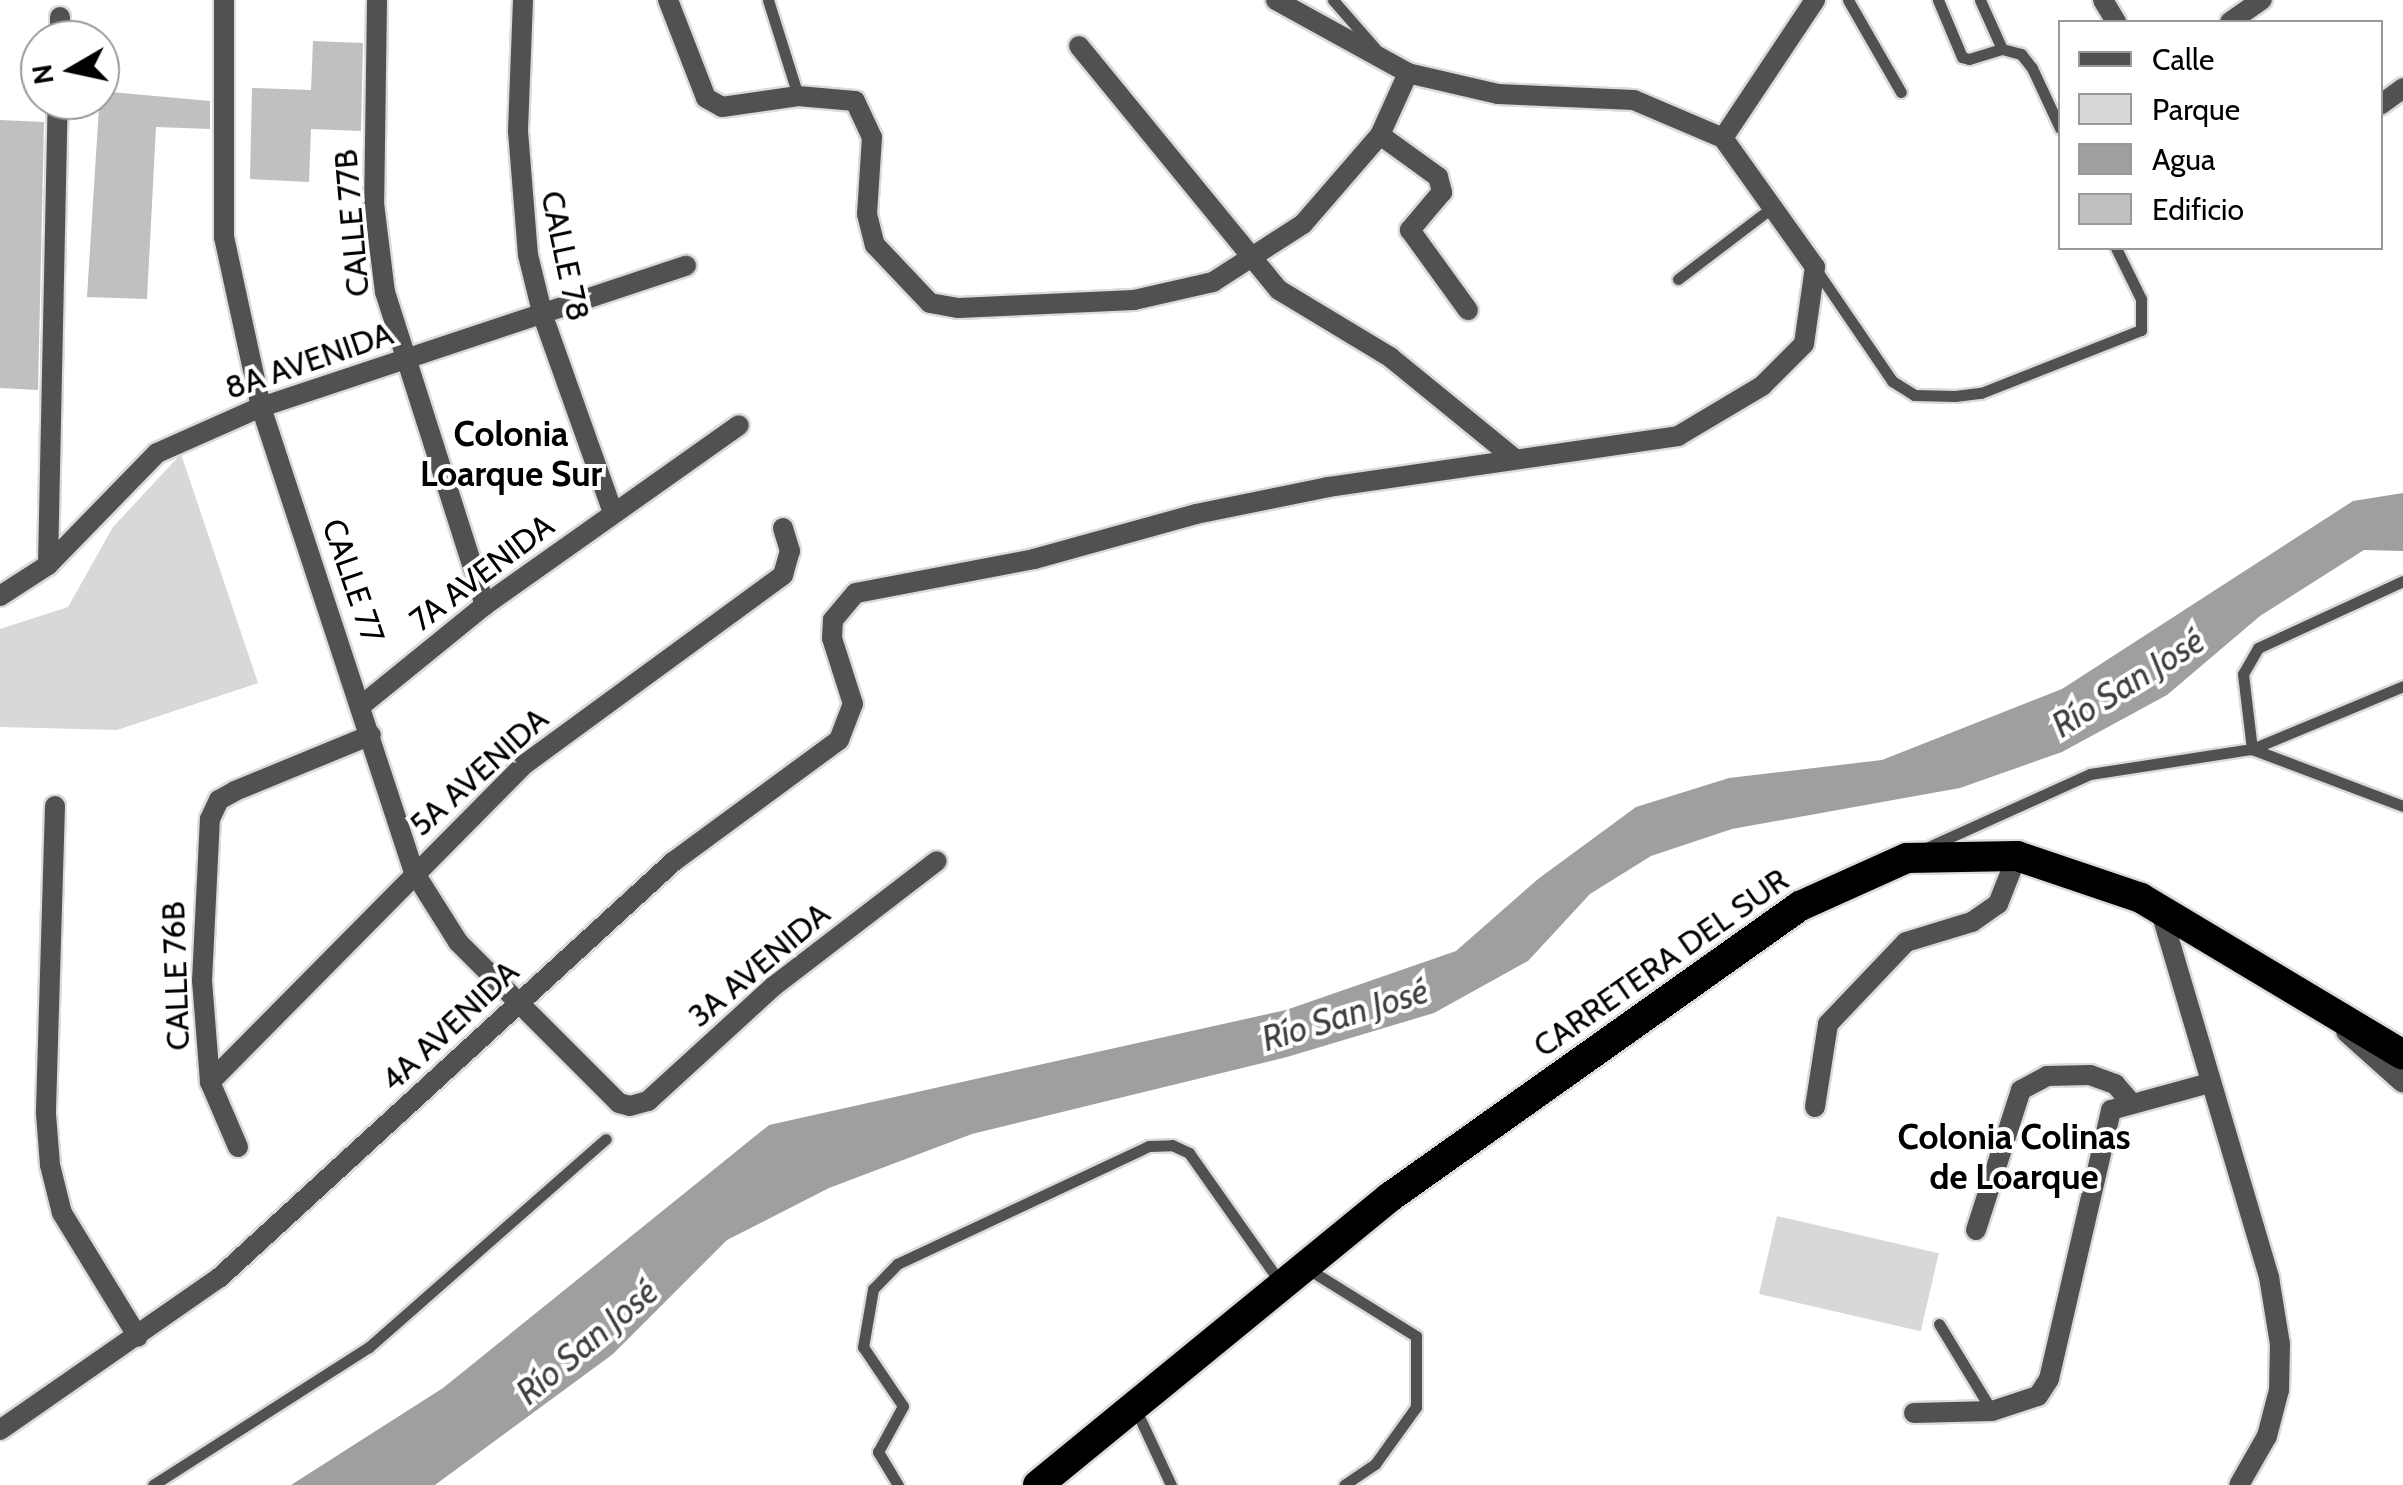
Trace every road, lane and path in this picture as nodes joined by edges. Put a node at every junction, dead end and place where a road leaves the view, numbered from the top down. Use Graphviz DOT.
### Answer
graph roads {
  1 [pos="224,0"];
  2 [pos="377,0"];
  3 [pos="522,0"];
  4 [pos="668,0"];
  5 [pos="768,0"];
  6 [pos="1276,0"];
  7 [pos="1334,0"];
  8 [pos="1815,0"];
  9 [pos="1848,0"];
  10 [pos="1938,0"];
  11 [pos="1980,0"];
  12 [pos="2262,0"];
  13 [pos="2233,20"];
  14 [pos="1078,46"];
  15 [pos="2002,49"];
  16 [pos="1381,55"];
  17 [pos="1408,73"];
  18 [pos="2403,88"];
  19 [pos="1901,92"];
  20 [pos="798,96"];
  21 [pos="2383,104"];
  22 [pos="58,120"];
  23 [pos="2058,124"];
  24 [pos="1380,135"];
  25 [pos="1723,138"];
  26 [pos="1774,207"];
  27 [pos="2117,250"];
  28 [pos="1254,258"];
  29 [pos="686,266"];
  30 [pos="1815,267"];
  31 [pos="1678,278"];
  32 [pos="1468,310"];
  33 [pos="542,316"];
  34 [pos="405,359"];
  35 [pos="261,407"];
  36 [pos="739,426"];
  37 [pos="1514,458"];
  38 [pos="614,513"];
  39 [pos="783,528"];
  40 [pos="48,565"];
  41 [pos="2403,581"];
  42 [pos="0,596"];
  43 [pos="485,605"];
  44 [pos="2403,686"];
  45 [pos="362,704"];
  46 [pos="371,735"];
  47 [pos="2252,748"];
  48 [pos="55,806"];
  49 [pos="2403,806"];
  50 [pos="2017,856"];
  51 [pos="1906,858"];
  52 [pos="937,861"];
  53 [pos="414,872"];
  54 [pos="2160,909"];
  55 [pos="519,1002"];
  56 [pos="2323,1009"];
  57 [pos="2403,1055"];
  58 [pos="210,1082"];
  59 [pos="2210,1083"];
  60 [pos="2403,1083"];
  61 [pos="2129,1100"];
  62 [pos="619,1103"];
  63 [pos="1815,1108"];
  64 [pos="606,1139"];
  65 [pos="238,1147"];
  66 [pos="1976,1230"];
  67 [pos="1294,1276"];
  68 [pos="1939,1324"];
  69 [pos="138,1337"];
  70 [pos="1135,1406"];
  71 [pos="1992,1411"];
  72 [pos="1914,1413"];
  73 [pos="0,1430"];
  74 [pos="153,1485"];
  75 [pos="898,1485"];
  76 [pos="1038,1485"];
  77 [pos="1171,1485"];
  78 [pos="1344,1485"];
  79 [pos="2239,1485"];
  1 -- 35 [label="street, CALLE 77"];
  2 -- 34 [label="street, CALLE 77B"];
  3 -- 33 [label="street, CALLE 78"];
  4 -- 20 [label="street"];
  5 -- 20 [label="lane"];
  6 -- 16 [label="street"];
  7 -- 16 [label="lane"];
  8 -- 25 [label="street"];
  9 -- 19 [label="lane"];
  10 -- 15 [label="lane"];
  11 -- 15 [label="lane"];
  12 -- 13 [label="street"];
  14 -- 28 [label="street"];
  15 -- 23 [label="lane"];
  16 -- 17 [label="street"];
  17 -- 24 [label="street"];
  17 -- 25 [label="street"];
  18 -- 21 [label="street"];
  20 -- 28 [label="street"];
  22 -- 40 [label="street"];
  24 -- 28 [label="street"];
  24 -- 32 [label="street"];
  25 -- 26 [label="street"];
  26 -- 30 [label="street"];
  26 -- 31 [label="lane"];
  27 -- 30 [label="lane"];
  28 -- 37 [label="street"];
  29 -- 33 [label="street, 8A AVENIDA"];
  30 -- 37 [label="street"];
  33 -- 34 [label="street, 8A AVENIDA"];
  33 -- 38 [label="street, CALLE 78"];
  34 -- 35 [label="street, 8A AVENIDA"];
  34 -- 43 [label="street, CALLE 77B"];
  35 -- 40 [label="street, 8A AVENIDA"];
  35 -- 45 [label="street, CALLE 77"];
  36 -- 38 [label="street, 7A AVENIDA"];
  37 -- 55 [label="street, 4A AVENIDA"];
  38 -- 43 [label="street, 7A AVENIDA"];
  39 -- 53 [label="street, 5A AVENIDA"];
  40 -- 42 [label="street, 8A AVENIDA"];
  41 -- 47 [label="lane"];
  43 -- 45 [label="street, 7A AVENIDA"];
  44 -- 47 [label="lane"];
  45 -- 46 [label="street, CALLE 77"];
  46 -- 53 [label="street, CALLE 77"];
  46 -- 58 [label="street, CALLE 76B"];
  47 -- 49 [label="lane"];
  47 -- 51 [label="lane"];
  48 -- 69 [label="street"];
  50 -- 51 [label="highway, CARRETERA DEL SUR"];
  50 -- 54 [label="highway, CARRETERA DEL SUR"];
  50 -- 63 [label="street"];
  51 -- 67 [label="highway, CARRETERA DEL SUR"];
  52 -- 62 [label="street, 3A AVENIDA"];
  53 -- 55 [label="street, CALLE 77"];
  53 -- 58 [label="street, 5A AVENIDA"];
  54 -- 56 [label="highway, CARRETERA DEL SUR"];
  54 -- 59 [label="street"];
  55 -- 62 [label="street, CALLE 77"];
  55 -- 69 [label="street, 4A AVENIDA"];
  56 -- 57 [label="highway, CARRETERA DEL SUR"];
  56 -- 60 [label="street"];
  58 -- 65 [label="street, CALLE 76B"];
  59 -- 61 [label="street"];
  59 -- 79 [label="street"];
  61 -- 66 [label="street"];
  61 -- 71 [label="street"];
  64 -- 74 [label="lane"];
  67 -- 70 [label="highway, CARRETERA DEL SUR"];
  67 -- 75 [label="lane"];
  67 -- 78 [label="lane"];
  68 -- 71 [label="lane"];
  69 -- 73 [label="street, 4A AVENIDA"];
  70 -- 76 [label="highway, CARRETERA DEL SUR"];
  70 -- 77 [label="lane"];
  71 -- 72 [label="street"];
}
